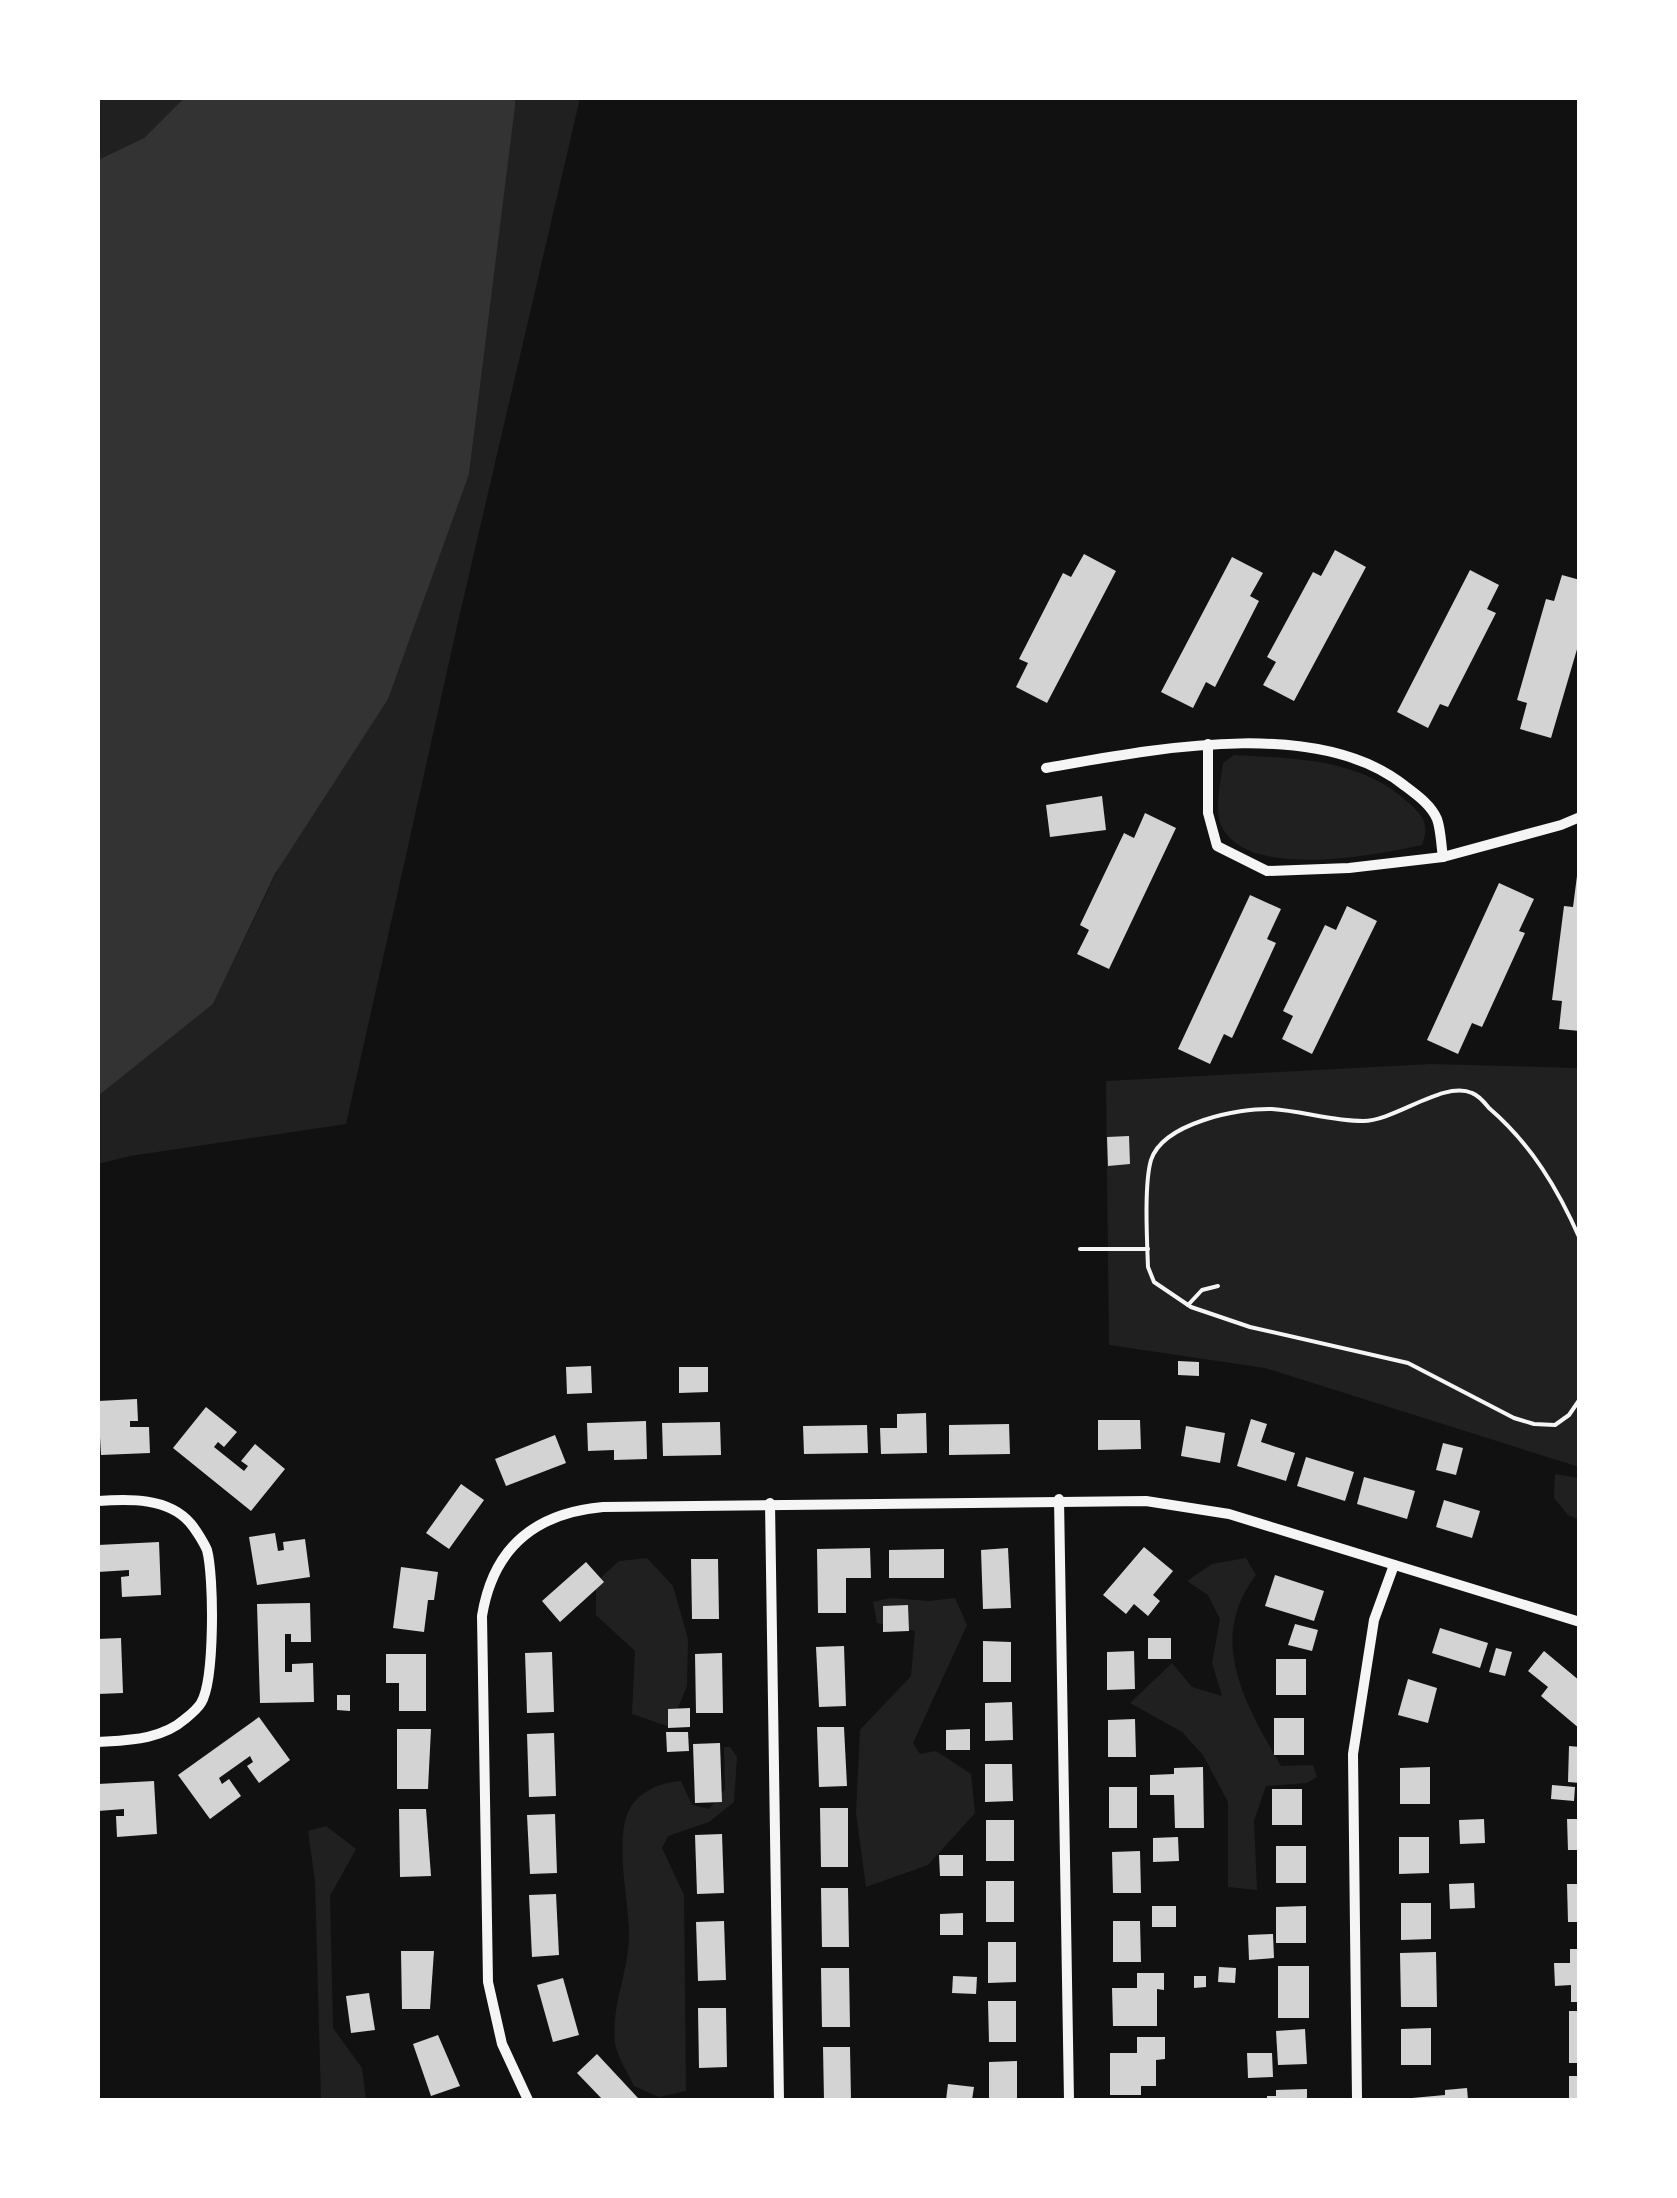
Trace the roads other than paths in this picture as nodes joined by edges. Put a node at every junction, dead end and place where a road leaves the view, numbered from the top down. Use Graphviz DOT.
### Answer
graph roads {
  1 [pos="1208,744"];
  2 [pos="1046,768"];
  3 [pos="1580,817"];
  4 [pos="1443,857"];
  5 [pos="98,1500"];
  6 [pos="1059,1500"];
  7 [pos="770,1503"];
  8 [pos="1394,1565"];
  9 [pos="1580,1622"];
  10 [pos="98,1742"];
  11 [pos="528,2100"];
  12 [pos="779,2100"];
  13 [pos="1068,2100"];
  14 [pos="1356,2100"];
  1 -- 2 [label="street"];
  1 -- 4 [label="street"];
  1 -- 4 [label="street"];
  3 -- 4 [label="street"];
  5 -- 10 [label="street"];
  6 -- 7 [label="street"];
  6 -- 8 [label="street"];
  6 -- 13 [label="street"];
  7 -- 11 [label="street"];
  7 -- 12 [label="street"];
  8 -- 9 [label="street"];
  8 -- 14 [label="street"];
}
